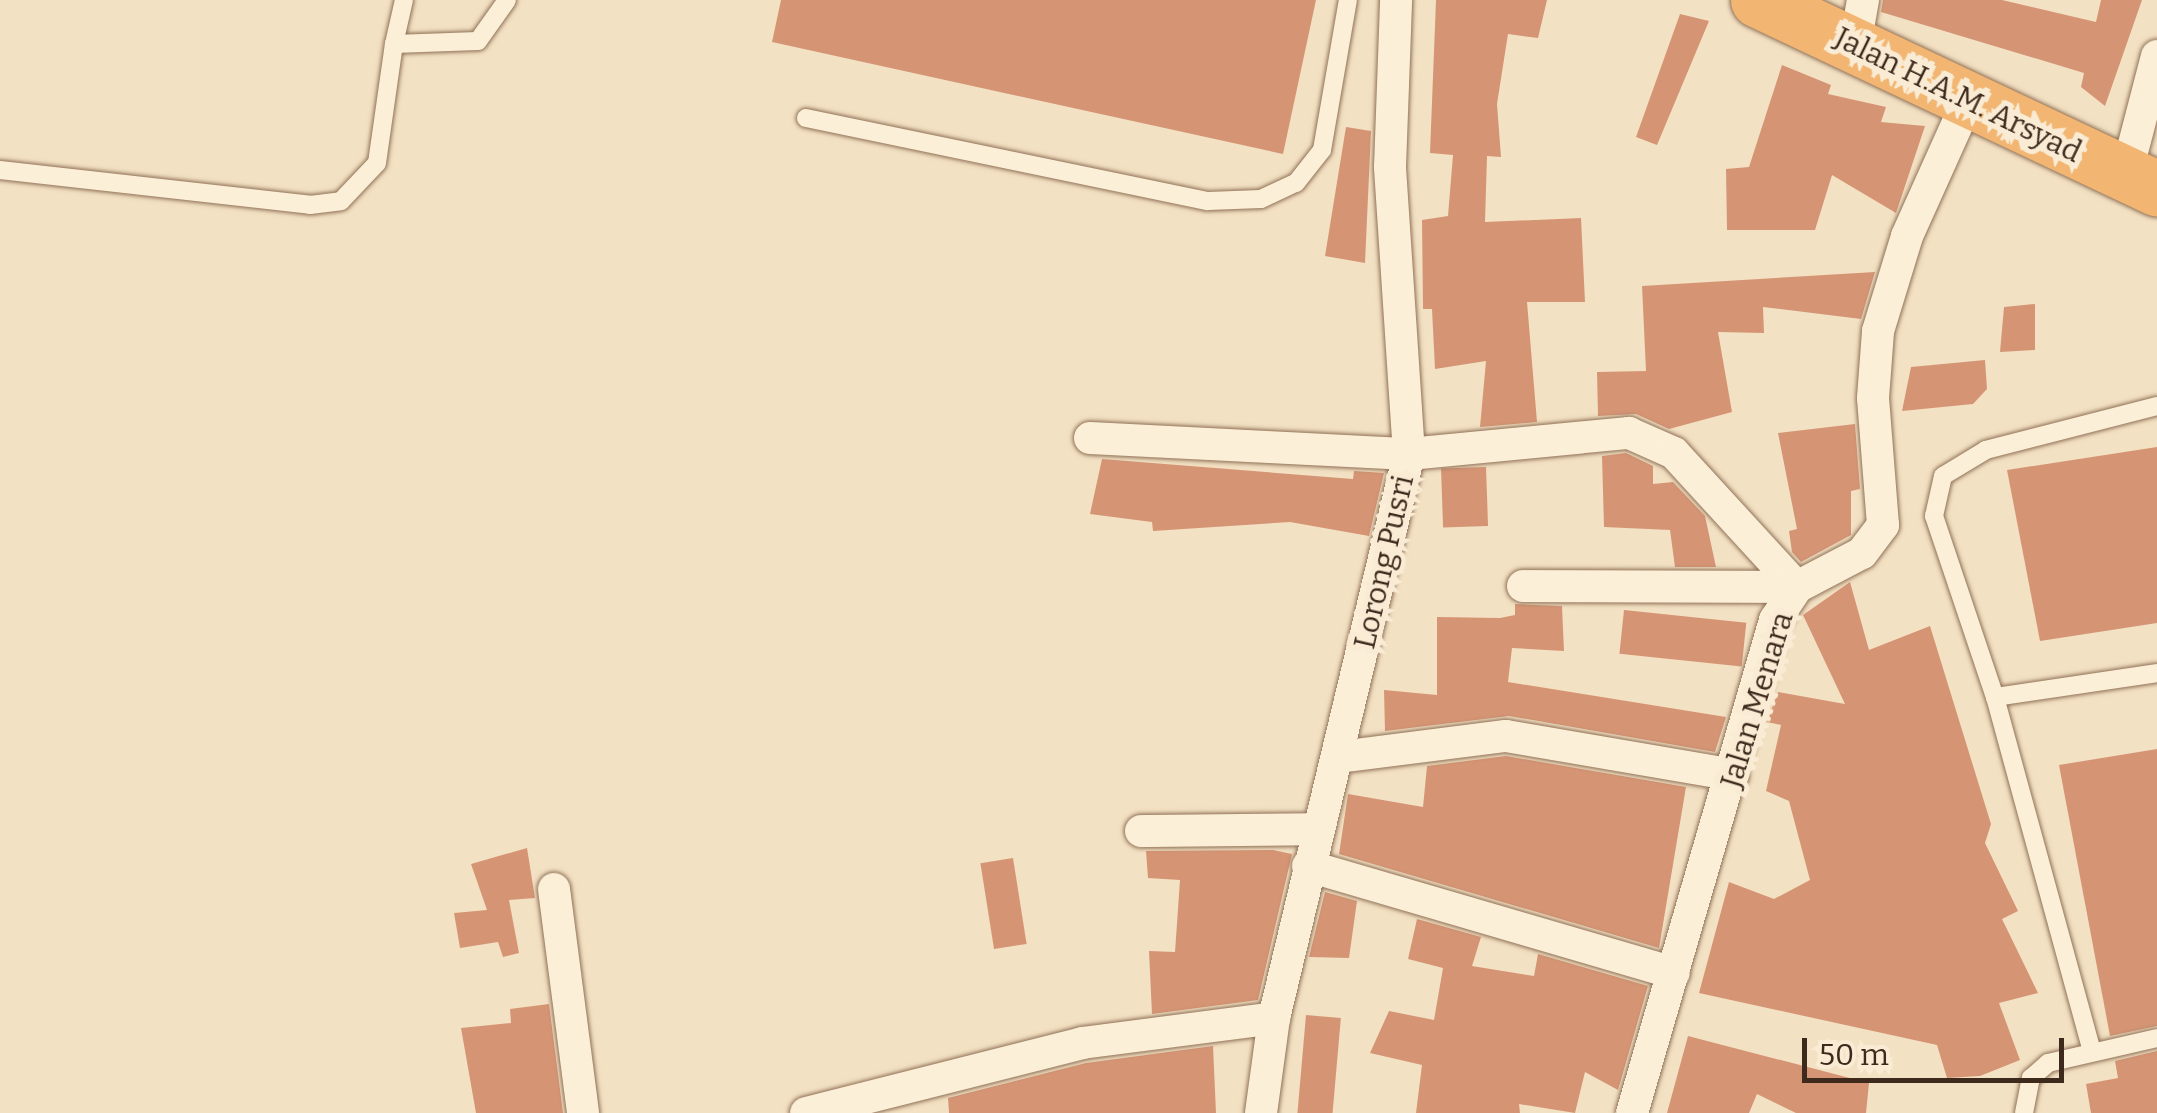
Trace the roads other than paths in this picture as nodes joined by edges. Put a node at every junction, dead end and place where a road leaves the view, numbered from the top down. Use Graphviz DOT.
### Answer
graph roads {
  1 [pos="404,0"];
  2 [pos="507,0"];
  3 [pos="1348,0"];
  4 [pos="1396,0"];
  5 [pos="1758,0"];
  6 [pos="1859,23"];
  7 [pos="394,44"];
  8 [pos="2157,56"];
  9 [pos="1968,100"];
  10 [pos="806,118"];
  11 [pos="0,170"];
  12 [pos="2142,182"];
  13 [pos="2157,406"];
  14 [pos="1090,438"];
  15 [pos="1410,454"];
  16 [pos="1523,586"];
  17 [pos="1797,587"];
  18 [pos="2157,673"];
  19 [pos="1995,697"];
  20 [pos="1339,757"];
  21 [pos="1734,775"];
  22 [pos="1319,828"];
  23 [pos="1141,831"];
  24 [pos="1308,866"];
  25 [pos="554,888"];
  26 [pos="1674,973"];
  27 [pos="1274,1018"];
  28 [pos="2157,1038"];
  29 [pos="2091,1049"];
  30 [pos="583,1113"];
  31 [pos="806,1113"];
  32 [pos="1261,1113"];
  33 [pos="1632,1113"];
  34 [pos="2024,1113"];
  1 -- 7 [label="lane"];
  2 -- 7 [label="lane"];
  3 -- 10 [label="lane"];
  4 -- 15 [label="street, Lorong Pusri"];
  5 -- 6 [label="highway, Jalan H.A.M. Arsyad"];
  6 -- 9 [label="highway, Jalan H.A.M. Arsyad"];
  7 -- 11 [label="lane"];
  8 -- 12 [label="street"];
  9 -- 12 [label="highway, Jalan H.A.M. Arsyad"];
  9 -- 17 [label="street, Jalan Menara"];
  13 -- 19 [label="lane"];
  14 -- 15 [label="street"];
  15 -- 17 [label="street"];
  15 -- 20 [label="street, Lorong Pusri"];
  16 -- 17 [label="street"];
  17 -- 21 [label="street, Jalan Menara"];
  18 -- 19 [label="lane"];
  19 -- 29 [label="lane"];
  20 -- 21 [label="street"];
  20 -- 22 [label="street, Lorong Pusri"];
  21 -- 26 [label="street, Jalan Menara"];
  22 -- 23 [label="street"];
  22 -- 24 [label="street, Lorong Pusri"];
  24 -- 26 [label="street"];
  24 -- 27 [label="street, Lorong Pusri"];
  25 -- 30 [label="street"];
  26 -- 33 [label="street, Jalan Menara"];
  27 -- 31 [label="street"];
  27 -- 32 [label="street, Lorong Pusri"];
  28 -- 29 [label="lane"];
  29 -- 34 [label="lane"];
}
